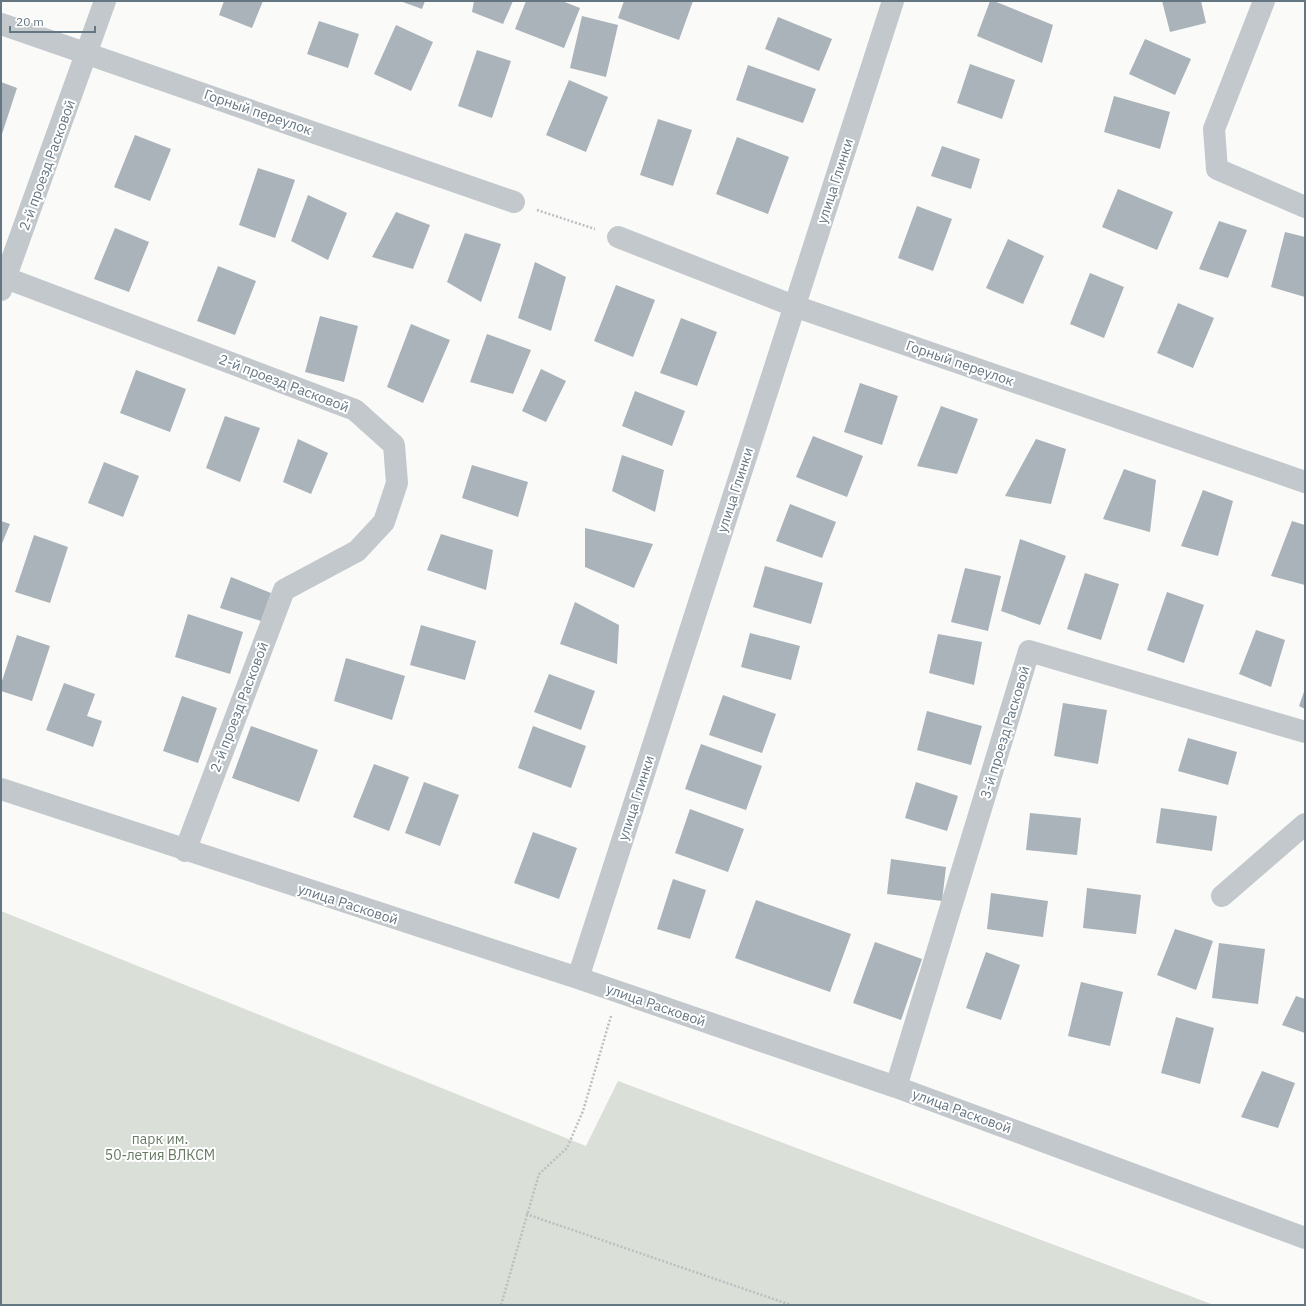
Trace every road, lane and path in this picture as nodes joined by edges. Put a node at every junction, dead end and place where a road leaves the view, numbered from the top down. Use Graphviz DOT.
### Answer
graph roads {
  1 [pos="105,1"];
  2 [pos="893,1"];
  3 [pos="1264,1"];
  4 [pos="1,24"];
  5 [pos="88,53"];
  6 [pos="514,202"];
  7 [pos="1305,207"];
  8 [pos="618,237"];
  9 [pos="3,281"];
  10 [pos="794,306"];
  11 [pos="1305,482"];
  12 [pos="1305,732"];
  13 [pos="1,789"];
  14 [pos="1305,824"];
  15 [pos="185,851"];
  16 [pos="1222,896"];
  17 [pos="578,978"];
  18 [pos="618,993"];
  19 [pos="896,1087"];
  20 [pos="526,1214"];
  21 [pos="1305,1238"];
  22 [pos="500,1305"];
  23 [pos="791,1305"];
  1 -- 5 [label="street, 2-й проезд Расковой"];
  2 -- 10 [label="street, улица Глинки"];
  3 -- 7 [label="street"];
  4 -- 5 [label="street, Горный переулок"];
  5 -- 6 [label="street, Горный переулок"];
  5 -- 9 [label="street, 2-й проезд Расковой"];
  6 -- 8 [label="path"];
  8 -- 10 [label="street, Горный переулок"];
  9 -- 15 [label="street, 2-й проезд Расковой"];
  10 -- 11 [label="street, Горный переулок"];
  10 -- 17 [label="street, улица Глинки"];
  12 -- 19 [label="street, 3-й проезд Расковой"];
  13 -- 15 [label="street, улица Расковой"];
  14 -- 16 [label="street"];
  15 -- 17 [label="street, улица Расковой"];
  17 -- 18 [label="street, улица Расковой"];
  18 -- 19 [label="street, улица Расковой"];
  18 -- 20 [label="path"];
  19 -- 21 [label="street, улица Расковой"];
  20 -- 22 [label="path"];
  20 -- 23 [label="path"];
}
